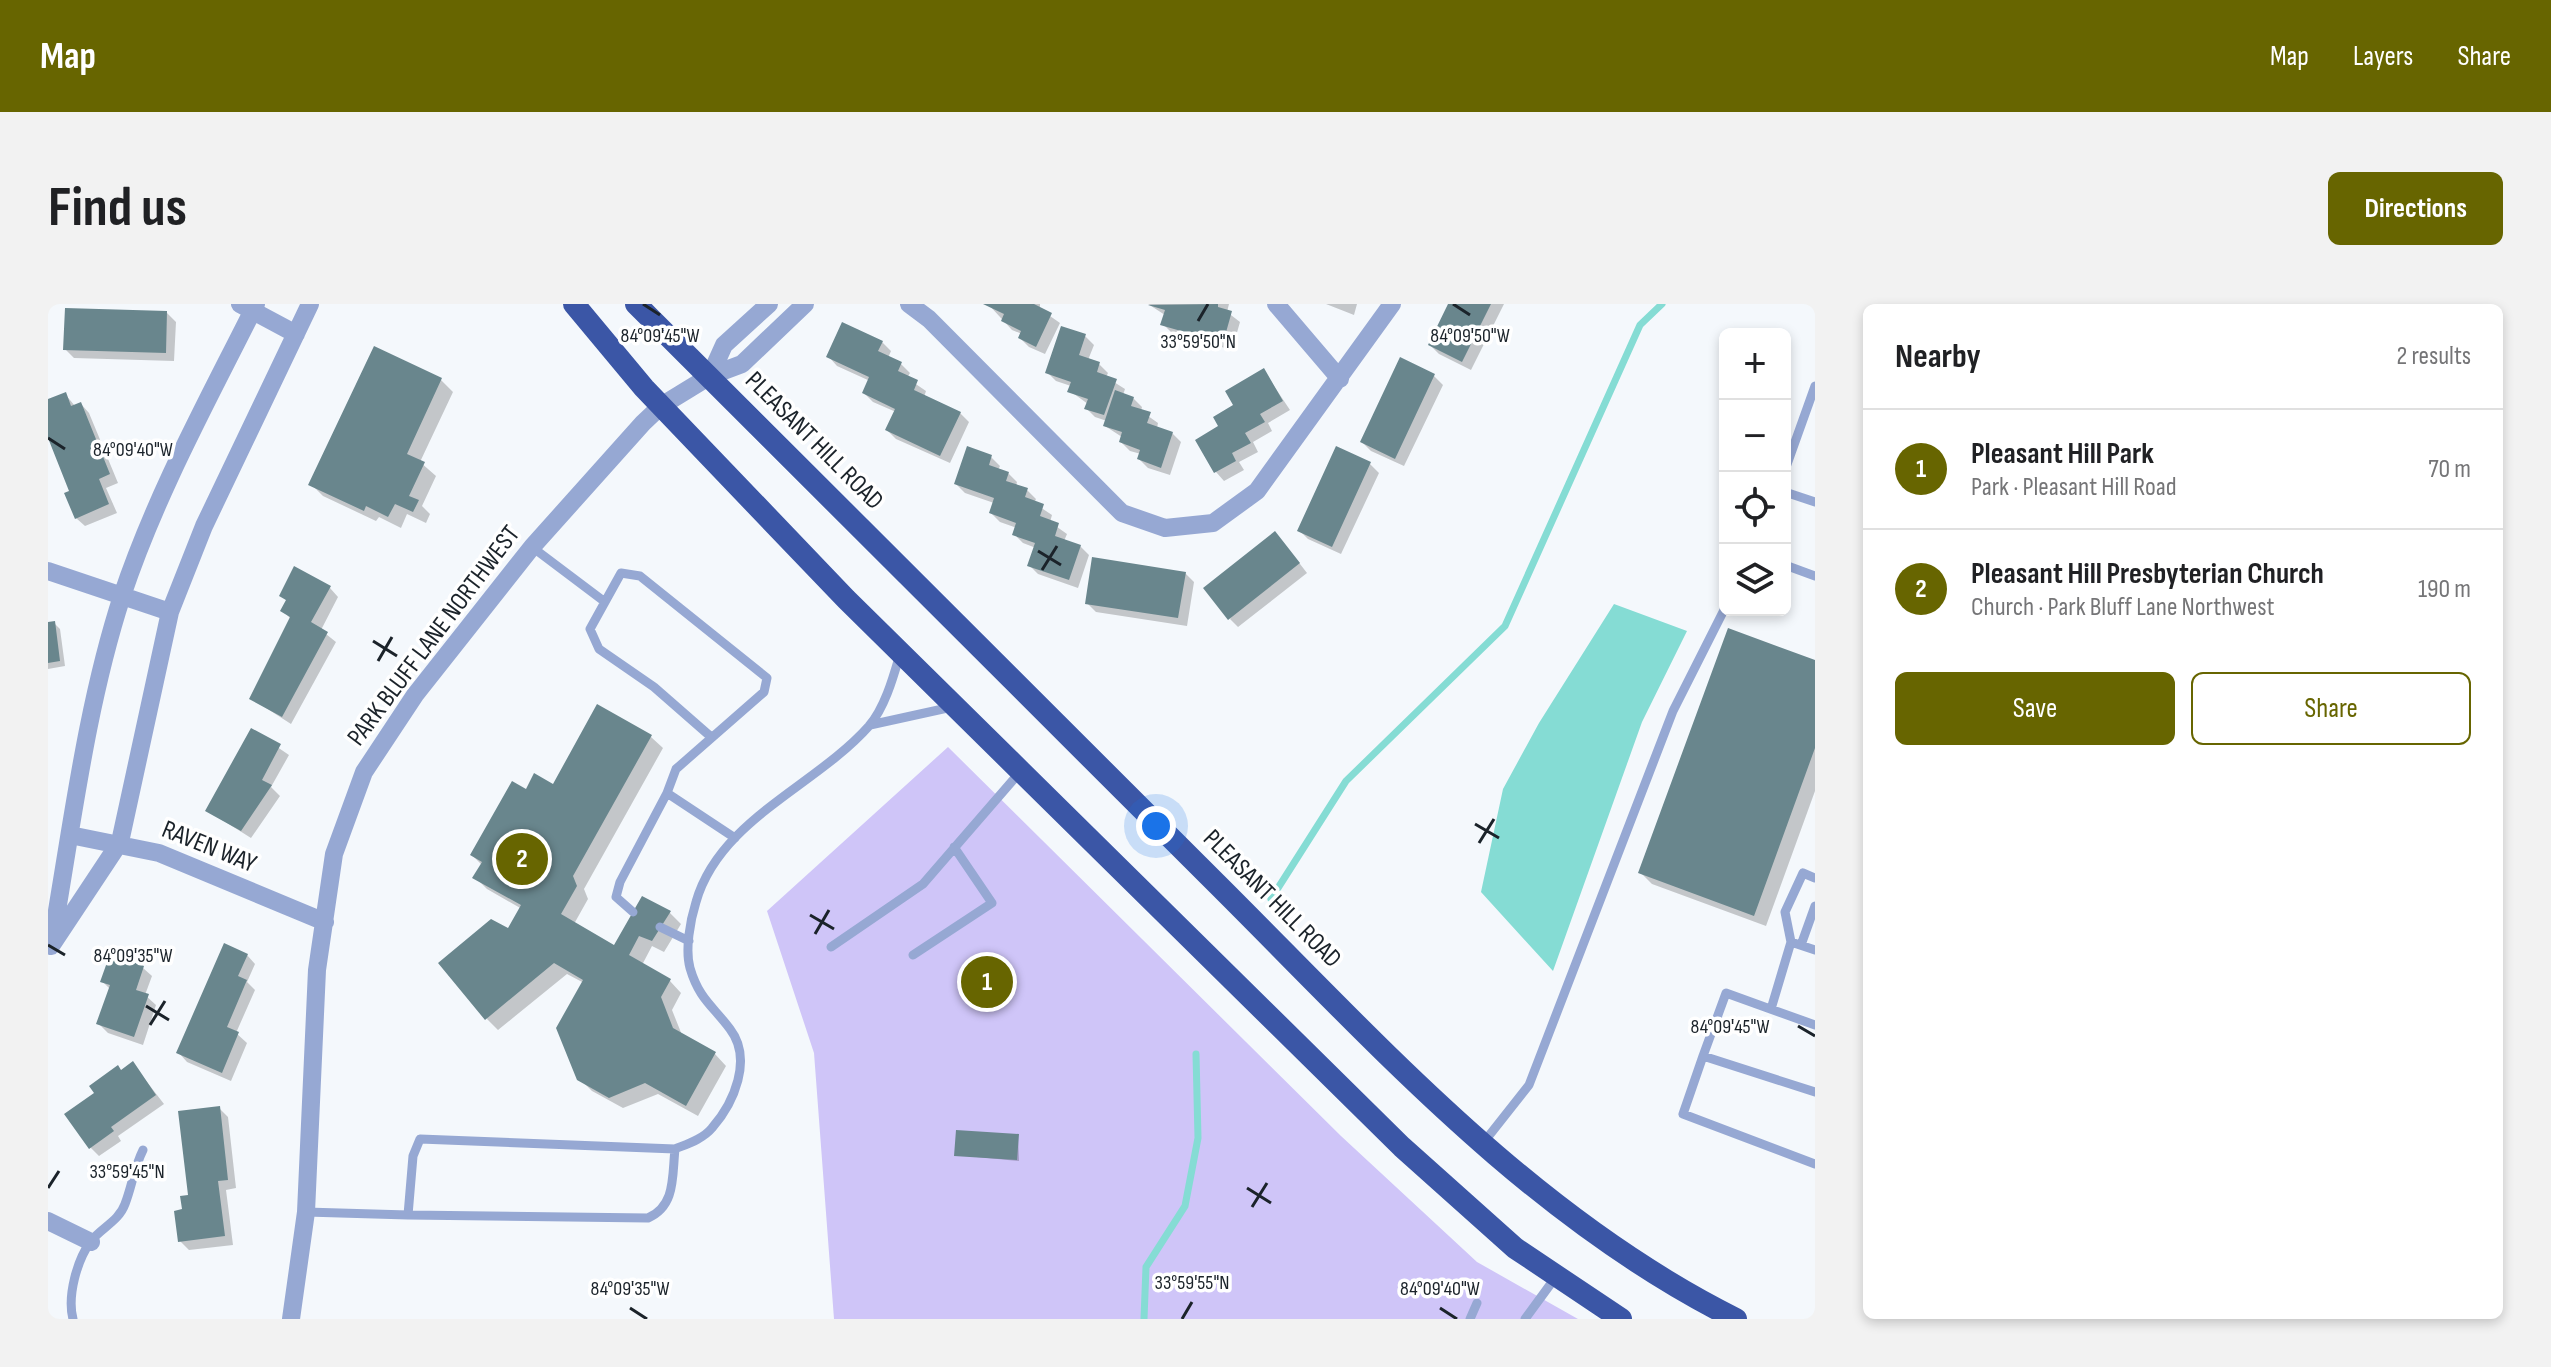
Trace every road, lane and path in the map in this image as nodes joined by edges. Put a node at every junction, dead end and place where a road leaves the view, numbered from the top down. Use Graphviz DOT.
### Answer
graph roads {
  1 [pos="310,304"];
  2 [pos="574,304"];
  3 [pos="636,304"];
  4 [pos="769,304"];
  5 [pos="805,304"];
  6 [pos="909,304"];
  7 [pos="1276,304"];
  8 [pos="1392,304"];
  9 [pos="249,306"];
  10 [pos="296,334"];
  11 [pos="710,376"];
  12 [pos="1340,379"];
  13 [pos="1815,386"];
  14 [pos="661,406"];
  15 [pos="1791,453"];
  16 [pos="1791,494"];
  17 [pos="1815,502"];
  18 [pos="532,547"];
  19 [pos="1791,567"];
  20 [pos="48,571"];
  21 [pos="1815,576"];
  22 [pos="122,598"];
  23 [pos="605,602"];
  24 [pos="170,612"];
  25 [pos="1721,616"];
  26 [pos="900,651"];
  27 [pos="958,706"];
  28 [pos="870,725"];
  29 [pos="710,736"];
  30 [pos="1023,769"];
  31 [pos="667,793"];
  32 [pos="70,835"];
  33 [pos="735,838"];
  34 [pos="120,842"];
  35 [pos="954,847"];
  36 [pos="1815,878"];
  37 [pos="1815,906"];
  38 [pos="633,912"];
  39 [pos="325,922"];
  40 [pos="660,927"];
  41 [pos="689,941"];
  42 [pos="1796,943"];
  43 [pos="831,947"];
  44 [pos="49,949"];
  45 [pos="1815,950"];
  46 [pos="913,955"];
  47 [pos="1771,1009"];
  48 [pos="1815,1025"];
  49 [pos="1703,1056"];
  50 [pos="1815,1092"];
  51 [pos="1483,1143"];
  52 [pos="675,1149"];
  53 [pos="143,1150"];
  54 [pos="1815,1164"];
  55 [pos="306,1212"];
  56 [pos="408,1215"];
  57 [pos="48,1221"];
  58 [pos="91,1242"];
  59 [pos="1555,1278"];
  60 [pos="1477,1303"];
  61 [pos="73,1319"];
  62 [pos="291,1319"];
  63 [pos="1470,1319"];
  64 [pos="1525,1319"];
  65 [pos="1621,1319"];
  66 [pos="1736,1319"];
  1 -- 10 [label="street"];
  2 -- 14 [label="highway"];
  3 -- 11 [label="highway, PLEASANT HILL ROAD"];
  4 -- 11 [label="street"];
  5 -- 11 [label="street, PARK BLUFF LANE NORTHWEST"];
  6 -- 12 [label="street"];
  7 -- 12 [label="street"];
  8 -- 12 [label="street"];
  9 -- 10 [label="street"];
  9 -- 22 [label="street"];
  10 -- 24 [label="street"];
  11 -- 14 [label="street, PARK BLUFF LANE NORTHWEST"];
  11 -- 51 [label="highway, PLEASANT HILL ROAD"];
  13 -- 15 [label="lane"];
  14 -- 18 [label="street, PARK BLUFF LANE NORTHWEST"];
  14 -- 26 [label="highway"];
  16 -- 17 [label="lane"];
  18 -- 23 [label="lane"];
  18 -- 39 [label="street, PARK BLUFF LANE NORTHWEST"];
  19 -- 21 [label="lane"];
  20 -- 22 [label="street"];
  22 -- 24 [label="street"];
  22 -- 32 [label="street"];
  23 -- 29 [label="lane"];
  23 -- 29 [label="lane"];
  24 -- 34 [label="street"];
  25 -- 51 [label="lane"];
  26 -- 27 [label="highway"];
  26 -- 28 [label="lane"];
  27 -- 28 [label="lane"];
  27 -- 30 [label="highway"];
  28 -- 33 [label="lane"];
  29 -- 31 [label="lane"];
  30 -- 35 [label="lane"];
  30 -- 59 [label="highway"];
  31 -- 33 [label="lane"];
  31 -- 38 [label="lane"];
  32 -- 34 [label="street, RAVEN WAY"];
  32 -- 44 [label="street"];
  33 -- 41 [label="lane"];
  34 -- 39 [label="street, RAVEN WAY"];
  34 -- 44 [label="street"];
  35 -- 43 [label="lane"];
  35 -- 46 [label="lane"];
  36 -- 42 [label="lane"];
  37 -- 42 [label="lane"];
  39 -- 55 [label="street, PARK BLUFF LANE NORTHWEST"];
  40 -- 41 [label="lane"];
  41 -- 52 [label="lane"];
  42 -- 45 [label="lane"];
  42 -- 47 [label="lane"];
  47 -- 48 [label="lane"];
  47 -- 49 [label="lane"];
  49 -- 50 [label="lane"];
  49 -- 54 [label="lane"];
  51 -- 66 [label="highway, PLEASANT HILL ROAD"];
  52 -- 56 [label="lane"];
  52 -- 56 [label="lane"];
  53 -- 58 [label="lane"];
  55 -- 56 [label="lane"];
  55 -- 62 [label="street, PARK BLUFF LANE NORTHWEST"];
  57 -- 58 [label="street"];
  58 -- 61 [label="lane"];
  59 -- 64 [label="lane"];
  59 -- 65 [label="highway"];
  60 -- 63 [label="lane"];
}
